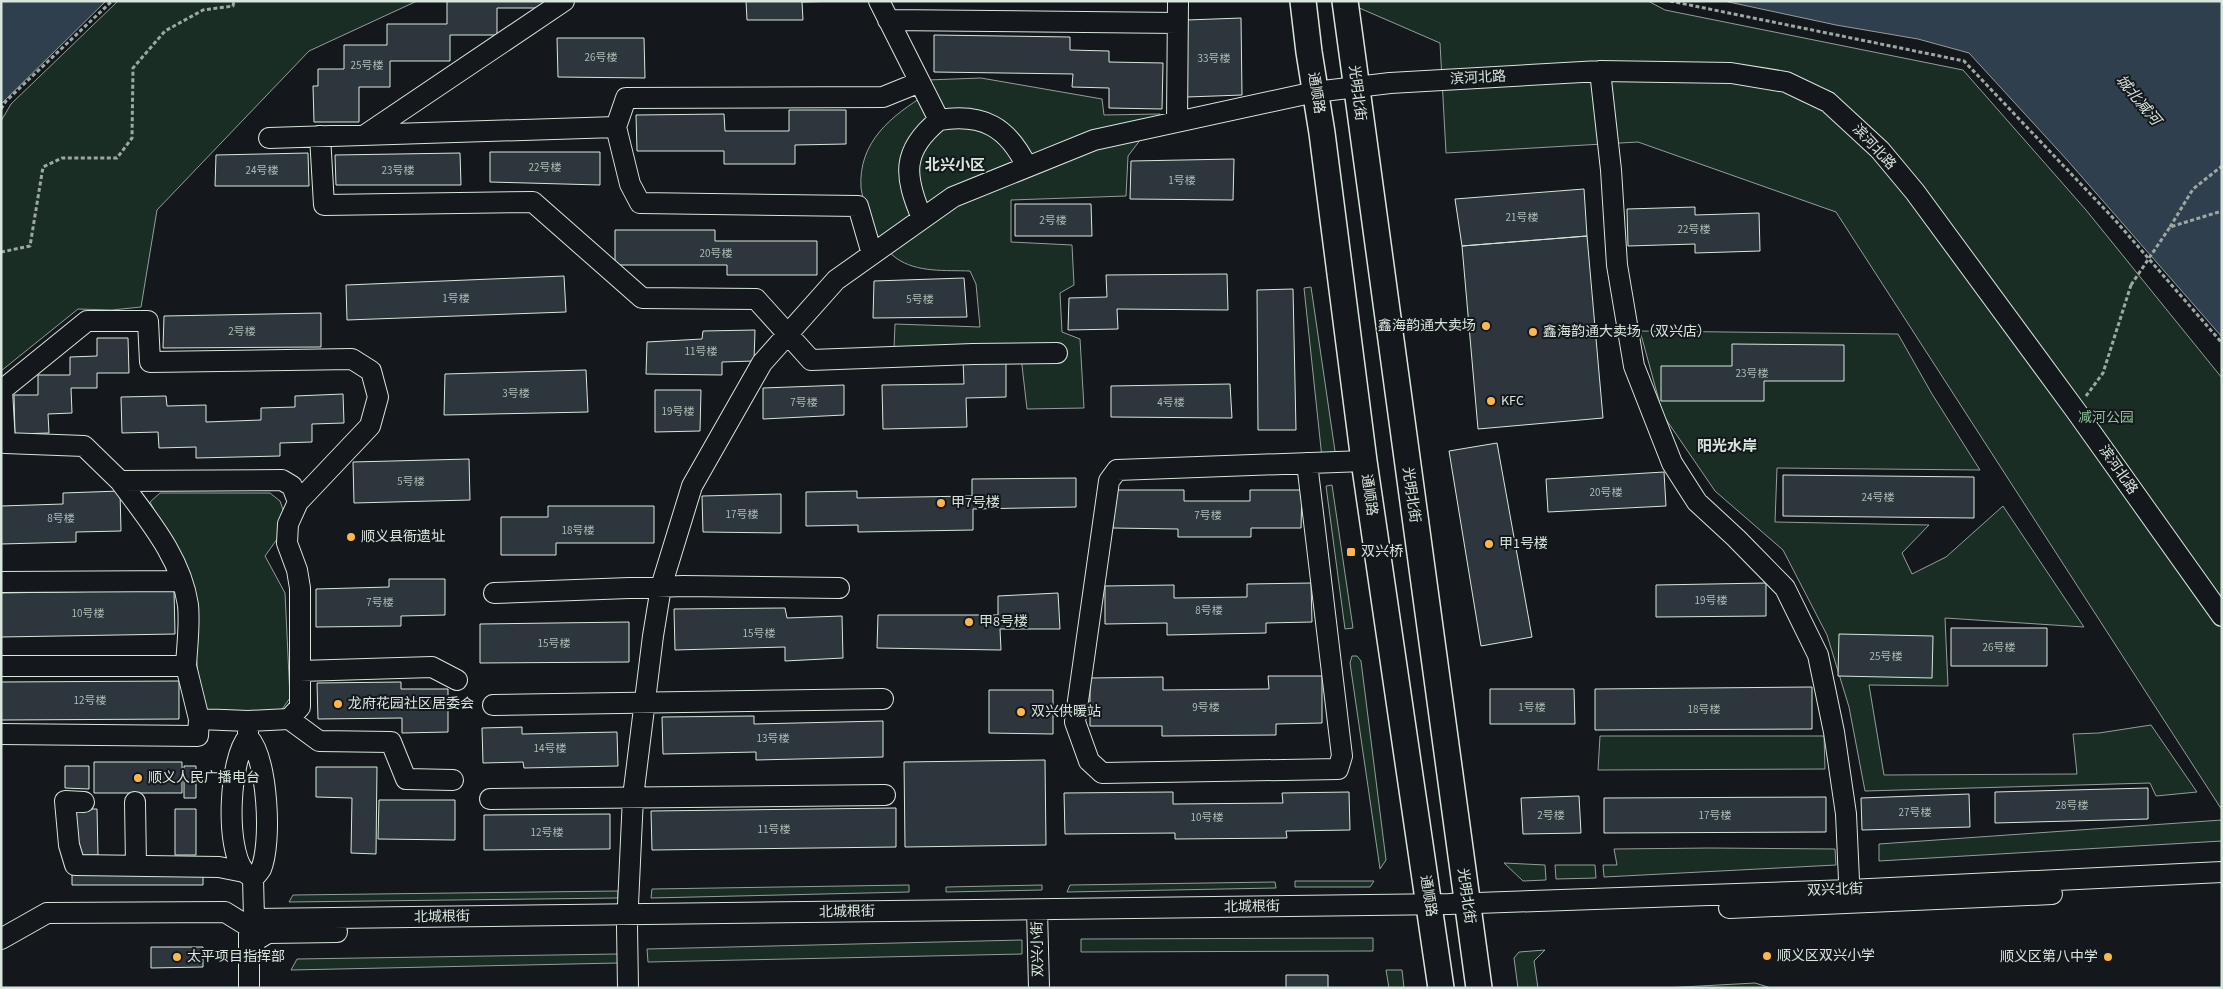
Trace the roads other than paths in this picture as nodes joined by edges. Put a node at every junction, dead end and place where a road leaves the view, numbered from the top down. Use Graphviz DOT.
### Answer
graph roads {
  1 [pos="564,1"];
  2 [pos="879,1"];
  3 [pos="1178,1"];
  4 [pos="1303,1"];
  5 [pos="1345,1"];
  6 [pos="888,20"];
  7 [pos="1177,23"];
  8 [pos="1600,71"];
  9 [pos="920,82"];
  10 [pos="1356,87"];
  11 [pos="1315,92"];
  12 [pos="939,120"];
  13 [pos="1177,122"];
  14 [pos="616,127"];
  15 [pos="366,135"];
  16 [pos="320,136"];
  17 [pos="268,138"];
  18 [pos="1027,167"];
  19 [pos="922,218"];
  20 [pos="872,254"];
  21 [pos="788,334"];
  22 [pos="1056,353"];
  23 [pos="1364,461"];
  24 [pos="1307,463"];
  25 [pos="120,480"];
  26 [pos="298,502"];
  27 [pos="182,581"];
  28 [pos="1,582"];
  29 [pos="661,587"];
  30 [pos="839,588"];
  31 [pos="494,593"];
  32 [pos="2222,616"];
  33 [pos="1,666"];
  34 [pos="186,666"];
  35 [pos="300,671"];
  36 [pos="456,680"];
  37 [pos="883,699"];
  38 [pos="645,702"];
  39 [pos="493,705"];
  40 [pos="199,719"];
  41 [pos="289,719"];
  42 [pos="248,729"];
  43 [pos="1,734"];
  44 [pos="453,780"];
  45 [pos="886,795"];
  46 [pos="633,797"];
  47 [pos="490,799"];
  48 [pos="84,802"];
  49 [pos="135,802"];
  50 [pos="136,865"];
  51 [pos="2222,872"];
  52 [pos="249,875"];
  53 [pos="2222,885"];
  54 [pos="1849,897"];
  55 [pos="1449,910"];
  56 [pos="1037,916"];
  57 [pos="628,920"];
  58 [pos="255,926"];
  59 [pos="1,939"];
  60 [pos="249,988"];
  61 [pos="628,988"];
  62 [pos="1038,988"];
  63 [pos="1441,988"];
  64 [pos="1479,988"];
  1 -- 15 [label="street"];
  2 -- 6 [label="street"];
  3 -- 7 [label="street"];
  4 -- 11 [label="main road, 通顺路"];
  5 -- 10 [label="main road, 光明北街"];
  6 -- 7 [label="street"];
  6 -- 9 [label="street"];
  7 -- 13 [label="street"];
  8 -- 10 [label="street, 滨河北路"];
  8 -- 32 [label="street, 滨河北路"];
  8 -- 54 [label="street"];
  9 -- 12 [label="street"];
  9 -- 14 [label="street"];
  10 -- 11 [label="street, 滨河北路"];
  10 -- 55 [label="main road, 光明北街"];
  11 -- 13 [label="street, 滨河北路"];
  11 -- 23 [label="main road, 通顺路"];
  12 -- 18 [label="street"];
  12 -- 19 [label="street"];
  13 -- 18 [label="street, 滨河北路"];
  14 -- 15 [label="street"];
  14 -- 20 [label="street"];
  15 -- 16 [label="street"];
  16 -- 17 [label="street"];
  16 -- 21 [label="street"];
  18 -- 19 [label="street, 滨河北路"];
  19 -- 20 [label="street, 滨河北路"];
  20 -- 21 [label="street, 滨河北路"];
  21 -- 22 [label="street"];
  21 -- 29 [label="street, 滨河北路"];
  23 -- 24 [label="street"];
  23 -- 55 [label="main road, 通顺路"];
  24 -- 24 [label="street"];
  25 -- 26 [label="street"];
  25 -- 26 [label="street"];
  25 -- 27 [label="street"];
  26 -- 35 [label="street"];
  27 -- 28 [label="street"];
  27 -- 34 [label="street"];
  29 -- 30 [label="street"];
  29 -- 31 [label="street"];
  29 -- 38 [label="street, 滨河北路"];
  33 -- 34 [label="street"];
  34 -- 40 [label="street"];
  35 -- 36 [label="street"];
  35 -- 41 [label="street"];
  37 -- 38 [label="street"];
  38 -- 39 [label="street"];
  38 -- 46 [label="street, 滨河北路"];
  40 -- 42 [label="street"];
  40 -- 43 [label="street"];
  41 -- 42 [label="street"];
  41 -- 44 [label="street"];
  42 -- 52 [label="street"];
  42 -- 52 [label="street"];
  45 -- 46 [label="street"];
  46 -- 47 [label="street"];
  46 -- 57 [label="street, 滨河北路"];
  48 -- 50 [label="street"];
  49 -- 50 [label="street"];
  50 -- 52 [label="street"];
  51 -- 54 [label="street, 双兴北街"];
  52 -- 58 [label="street"];
  53 -- 54 [label="street, 双兴北街"];
  54 -- 55 [label="street, 双兴北街"];
  55 -- 56 [label="street, 北城根街"];
  55 -- 63 [label="main road, 通顺路"];
  55 -- 64 [label="main road, 光明北街"];
  56 -- 57 [label="street, 北城根街"];
  56 -- 62 [label="street, 双兴小街"];
  57 -- 58 [label="street, 北城根街"];
  57 -- 61 [label="street, 滨河北路"];
  58 -- 59 [label="street"];
  58 -- 60 [label="street"];
}
